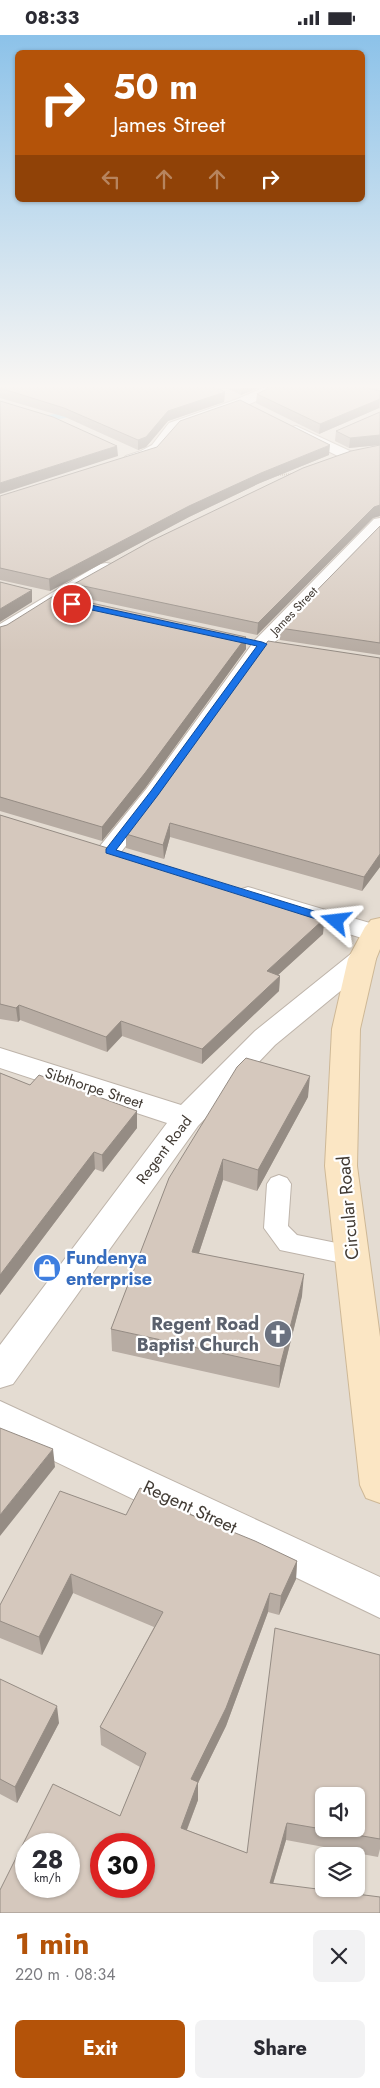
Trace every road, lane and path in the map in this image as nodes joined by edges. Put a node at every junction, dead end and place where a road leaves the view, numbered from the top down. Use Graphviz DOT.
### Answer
graph roads {
  1 [pos="270,476"];
  2 [pos="275,476"];
  3 [pos="380,523"];
  4 [pos="121,560"];
  5 [pos="26,593"];
  6 [pos="52,599"];
  7 [pos="82,606"];
  8 [pos="0,632"];
  9 [pos="110,851"];
  10 [pos="223,887"];
  11 [pos="372,939"];
  12 [pos="0,1058"];
  13 [pos="187,1118"];
  14 [pos="279,1184"];
  15 [pos="352,1255"];
  16 [pos="0,1373"];
  17 [pos="0,1417"];
  18 [pos="380,1485"];
  19 [pos="380,1598"];
  1 -- 2 [label="path"];
  3 -- 9 [label="street, James Street"];
  4 -- 6 [label="street"];
  5 -- 6 [label="street"];
  6 -- 7 [label="street"];
  6 -- 8 [label="street"];
  10 -- 11 [label="street"];
  11 -- 13 [label="street, Regent Road"];
  11 -- 15 [label="main road, Circular Road"];
  12 -- 13 [label="street, Sibthorpe Street"];
  13 -- 16 [label="street, Regent Road"];
  14 -- 15 [label="lane"];
  15 -- 18 [label="main road, Circular Road"];
  17 -- 19 [label="street, Regent Street"];
}
